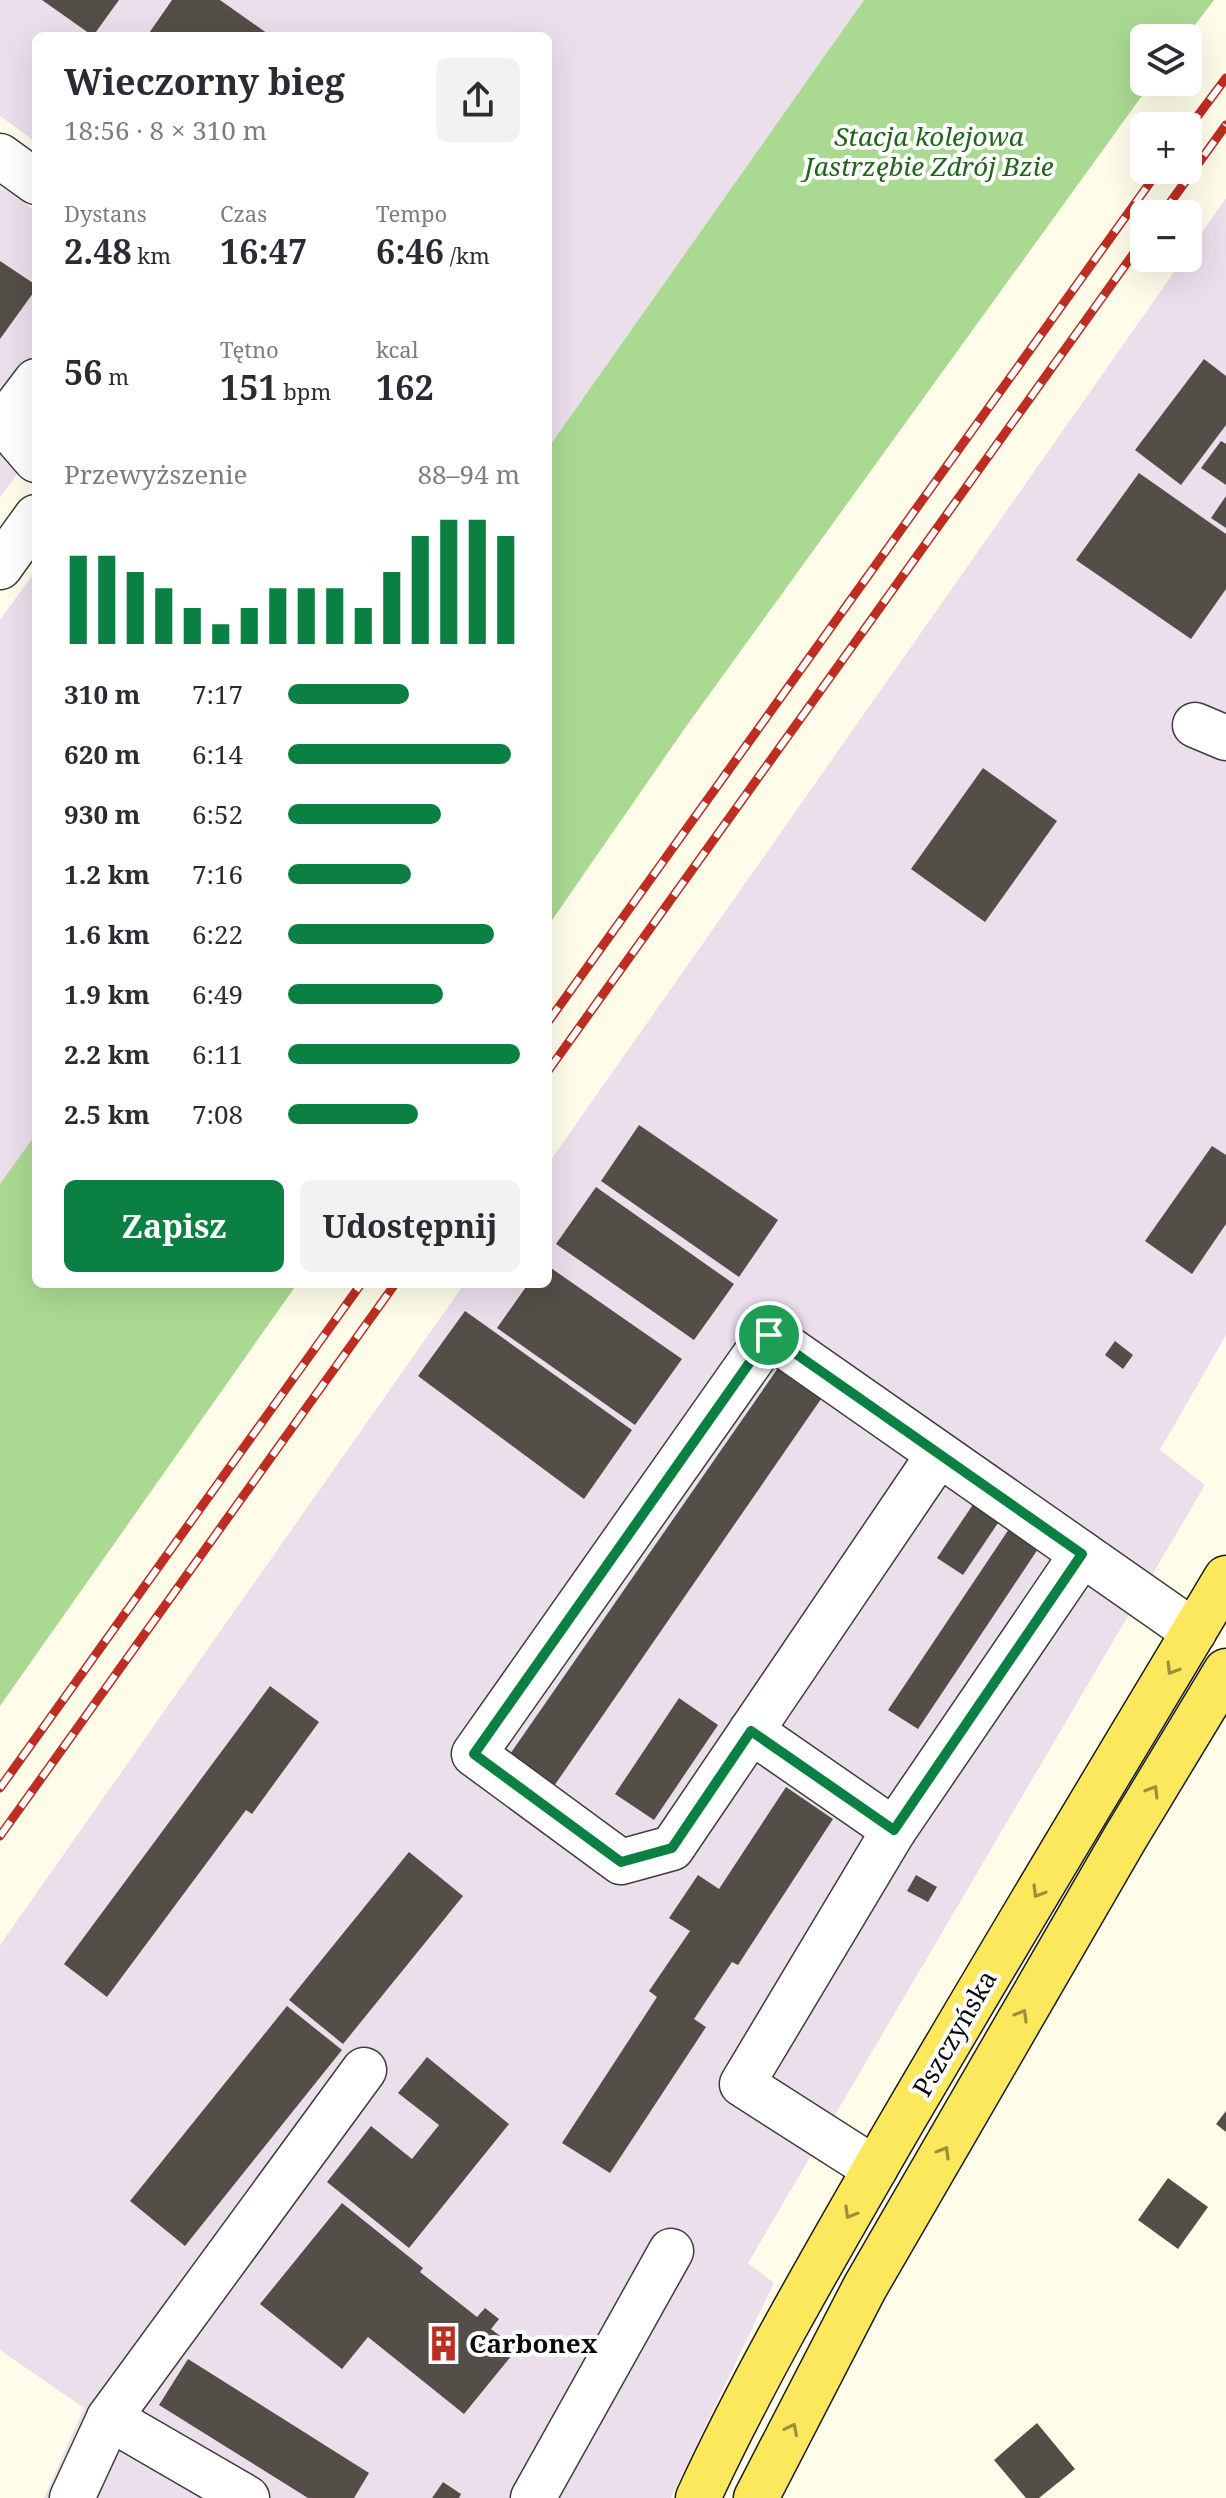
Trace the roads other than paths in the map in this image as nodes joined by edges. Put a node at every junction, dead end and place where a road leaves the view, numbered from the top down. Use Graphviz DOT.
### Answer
graph roads {
  1 [pos="0,156"];
  2 [pos="32,179"];
  3 [pos="32,386"];
  4 [pos="2,421"];
  5 [pos="32,455"];
  6 [pos="32,523"];
  7 [pos="0,567"];
  8 [pos="939,1454"];
  9 [pos="1082,1554"];
  10 [pos="1226,1578"];
  11 [pos="1194,1632"];
  12 [pos="1226,1671"];
  13 [pos="751,1731"];
  14 [pos="894,1830"];
  15 [pos="364,2070"];
  16 [pos="875,2169"];
  17 [pos="671,2251"];
  18 [pos="109,2418"];
  19 [pos="72,2498"];
  20 [pos="247,2498"];
  21 [pos="533,2498"];
  22 [pos="698,2498"];
  23 [pos="756,2498"];
  1 -- 2 [label="street"];
  3 -- 4 [label="street"];
  4 -- 5 [label="street"];
  6 -- 7 [label="street"];
  8 -- 9 [label="street"];
  8 -- 13 [label="street"];
  8 -- 13 [label="street"];
  9 -- 11 [label="street"];
  9 -- 14 [label="street"];
  10 -- 11 [label="main road, Pszczyńska"];
  11 -- 16 [label="main road, Pszczyńska, one-way"];
  23 -- 12 [label="main road, Pszczyńska, one-way"];
  13 -- 14 [label="street"];
  14 -- 16 [label="street"];
  15 -- 18 [label="street"];
  16 -- 22 [label="main road, Pszczyńska, one-way"];
  17 -- 21 [label="street"];
  18 -- 19 [label="street"];
  18 -- 20 [label="street"];
}
